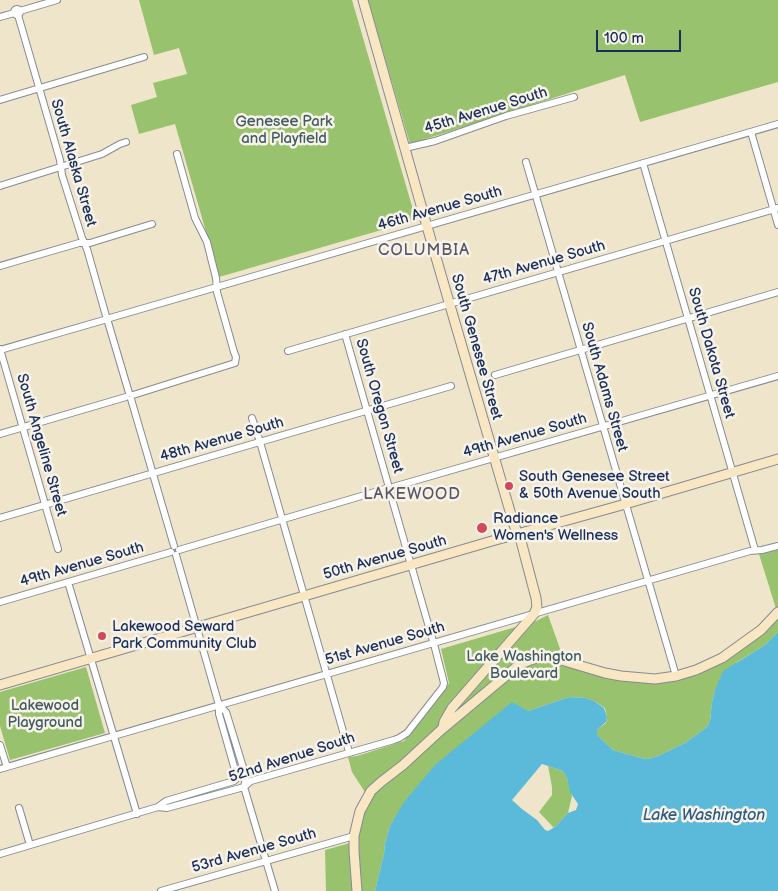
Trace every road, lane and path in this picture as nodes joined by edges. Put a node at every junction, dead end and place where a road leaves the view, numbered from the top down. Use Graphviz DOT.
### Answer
graph roads {
  1 [pos="57,0"];
  2 [pos="363,0"];
  3 [pos="18,13"];
  4 [pos="0,17"];
  5 [pos="144,57"];
  6 [pos="39,88"];
  7 [pos="574,97"];
  8 [pos="0,100"];
  9 [pos="778,124"];
  10 [pos="751,132"];
  11 [pos="126,142"];
  12 [pos="405,148"];
  13 [pos="177,154"];
  14 [pos="526,162"];
  15 [pos="643,163"];
  16 [pos="61,167"];
  17 [pos="0,186"];
  18 [pos="536,194"];
  19 [pos="776,208"];
  20 [pos="152,224"];
  21 [pos="778,225"];
  22 [pos="426,226"];
  23 [pos="665,240"];
  24 [pos="84,243"];
  25 [pos="0,266"];
  26 [pos="558,272"];
  27 [pos="216,288"];
  28 [pos="778,292"];
  29 [pos="449,303"];
  30 [pos="688,318"];
  31 [pos="107,319"];
  32 [pos="345,334"];
  33 [pos="0,349"];
  34 [pos="581,349"];
  35 [pos="288,350"];
  36 [pos="495,375"];
  37 [pos="778,376"];
  38 [pos="451,386"];
  39 [pos="711,395"];
  40 [pos="130,396"];
  41 [pos="367,411"];
  42 [pos="252,418"];
  43 [pos="603,426"];
  44 [pos="23,427"];
  45 [pos="0,434"];
  46 [pos="260,442"];
  47 [pos="495,458"];
  48 [pos="778,459"];
  49 [pos="733,472"];
  50 [pos="152,474"];
  51 [pos="389,488"];
  52 [pos="45,504"];
  53 [pos="625,504"];
  54 [pos="0,518"];
  55 [pos="282,519"];
  56 [pos="517,535"];
  57 [pos="778,546"];
  58 [pos="58,549"];
  59 [pos="755,550"];
  60 [pos="175,551"];
  61 [pos="411,565"];
  62 [pos="648,581"];
  63 [pos="68,582"];
  64 [pos="305,596"];
  65 [pos="0,602"];
  66 [pos="778,612"];
  67 [pos="534,614"];
  68 [pos="197,627"];
  69 [pos="434,643"];
  70 [pos="91,658"];
  71 [pos="327,674"];
  72 [pos="676,676"];
  73 [pos="0,685"];
  74 [pos="441,690"];
  75 [pos="219,705"];
  76 [pos="443,728"];
  77 [pos="113,737"];
  78 [pos="0,745"];
  79 [pos="350,752"];
  80 [pos="3,768"];
  81 [pos="234,781"];
  82 [pos="244,787"];
  83 [pos="158,807"];
  84 [pos="19,808"];
  85 [pos="137,814"];
  86 [pos="354,836"];
  87 [pos="30,845"];
  88 [pos="0,854"];
  89 [pos="266,860"];
  90 [pos="161,891"];
  91 [pos="275,891"];
  92 [pos="357,891"];
  1 -- 3 [label="street"];
  2 -- 12 [label="street, South Genesee Street"];
  3 -- 4 [label="street"];
  3 -- 6 [label="street, South Alaska Street"];
  5 -- 6 [label="street"];
  6 -- 8 [label="street"];
  6 -- 16 [label="street, South Alaska Street"];
  7 -- 12 [label="street, 45th Avenue South"];
  9 -- 10 [label="street, 46th Avenue South"];
  10 -- 15 [label="street, 46th Avenue South"];
  10 -- 19 [label="street"];
  11 -- 16 [label="street"];
  12 -- 22 [label="street, South Genesee Street"];
  13 -- 27 [label="street"];
  14 -- 18 [label="street, South Adams Street"];
  15 -- 18 [label="street, 46th Avenue South"];
  15 -- 23 [label="street, South Dakota Street"];
  16 -- 17 [label="street"];
  16 -- 24 [label="street, South Alaska Street"];
  18 -- 22 [label="street, 46th Avenue South"];
  18 -- 26 [label="street, South Adams Street"];
  19 -- 21 [label="street"];
  19 -- 23 [label="street, 47th Avenue South"];
  20 -- 24 [label="street"];
  22 -- 27 [label="street, 46th Avenue South"];
  22 -- 29 [label="street, South Genesee Street"];
  23 -- 26 [label="street, 47th Avenue South"];
  23 -- 30 [label="street, South Dakota Street"];
  24 -- 25 [label="street"];
  24 -- 31 [label="street, South Alaska Street"];
  26 -- 29 [label="street, 47th Avenue South"];
  26 -- 34 [label="street, South Adams Street"];
  27 -- 31 [label="street, 46th Avenue South"];
  27 -- 40 [label="street"];
  28 -- 30 [label="street"];
  29 -- 32 [label="street, 47th Avenue South"];
  29 -- 47 [label="street, South Genesee Street"];
  30 -- 34 [label="street"];
  30 -- 39 [label="street, South Dakota Street"];
  31 -- 33 [label="street, 46th Avenue South"];
  31 -- 40 [label="street, South Alaska Street"];
  32 -- 35 [label="street, 47th Avenue South"];
  32 -- 41 [label="street, South Oregon Street"];
  33 -- 44 [label="street, South Angeline Street"];
  34 -- 36 [label="street"];
  34 -- 43 [label="street, South Adams Street"];
  37 -- 39 [label="street, 49th Avenue South"];
  38 -- 41 [label="street, 48th Avenue South"];
  39 -- 43 [label="street, 49th Avenue South"];
  39 -- 49 [label="street, South Dakota Street"];
  40 -- 44 [label="street"];
  40 -- 50 [label="street, South Alaska Street"];
  41 -- 46 [label="street, 48th Avenue South"];
  41 -- 51 [label="street, South Oregon Street"];
  42 -- 46 [label="street"];
  43 -- 47 [label="street, 49th Avenue South"];
  43 -- 53 [label="street, South Adams Street"];
  44 -- 45 [label="street"];
  44 -- 52 [label="street, South Angeline Street"];
  46 -- 50 [label="street, 48th Avenue South"];
  46 -- 55 [label="street"];
  47 -- 51 [label="street, 49th Avenue South"];
  47 -- 56 [label="street, South Genesee Street"];
  48 -- 49 [label="street, 50th Avenue South"];
  49 -- 53 [label="street, 50th Avenue South"];
  49 -- 59 [label="street, South Dakota Street"];
  50 -- 52 [label="street, 48th Avenue South"];
  50 -- 60 [label="street, South Alaska Street"];
  51 -- 55 [label="street, 49th Avenue South"];
  51 -- 61 [label="street, South Oregon Street"];
  52 -- 54 [label="street, 48th Avenue South"];
  52 -- 58 [label="street, South Angeline Street"];
  53 -- 56 [label="street, 50th Avenue South"];
  53 -- 62 [label="street, South Adams Street"];
  55 -- 60 [label="street, 49th Avenue South"];
  55 -- 64 [label="street"];
  56 -- 61 [label="street, 50th Avenue South"];
  56 -- 67 [label="street, South Genesee Street"];
  57 -- 59 [label="street, 51st Avenue South"];
  59 -- 62 [label="street, 51st Avenue South"];
  60 -- 63 [label="street, 49th Avenue South"];
  60 -- 68 [label="street, South Alaska Street"];
  61 -- 64 [label="street, 50th Avenue South"];
  61 -- 69 [label="street, South Oregon Street"];
  62 -- 67 [label="street, 51st Avenue South"];
  62 -- 72 [label="street, South Adams Street"];
  63 -- 65 [label="street, 49th Avenue South"];
  63 -- 70 [label="street"];
  64 -- 68 [label="street, 50th Avenue South"];
  64 -- 71 [label="street"];
  66 -- 72 [label="street"];
  67 -- 69 [label="street, 51st Avenue South"];
  67 -- 76 [label="street"];
  68 -- 70 [label="street, 50th Avenue South"];
  68 -- 75 [label="street, South Alaska Street"];
  69 -- 71 [label="street, 51st Avenue South"];
  69 -- 74 [label="street, South Oregon Street"];
  70 -- 73 [label="street, 50th Avenue South"];
  70 -- 77 [label="street"];
  71 -- 75 [label="street, 51st Avenue South"];
  71 -- 79 [label="street"];
  72 -- 76 [label="street"];
  74 -- 79 [label="street, 52nd Avenue South"];
  75 -- 77 [label="street, 51st Avenue South"];
  75 -- 81 [label="street, South Alaska Street"];
  75 -- 82 [label="street, South Alaska Street"];
  76 -- 86 [label="street"];
  77 -- 80 [label="street, 51st Avenue South"];
  77 -- 85 [label="street"];
  78 -- 80 [label="street"];
  79 -- 82 [label="street, 52nd Avenue South"];
  81 -- 83 [label="street, 52nd Avenue South"];
  82 -- 83 [label="street, 52nd Avenue South"];
  82 -- 89 [label="street, South Alaska Street"];
  83 -- 85 [label="street, 52nd Avenue South"];
  84 -- 87 [label="street"];
  85 -- 87 [label="street, 52nd Avenue South"];
  86 -- 89 [label="street, 53rd Avenue South"];
  86 -- 92 [label="street"];
  87 -- 88 [label="street, 52nd Avenue South"];
  89 -- 90 [label="street, 53rd Avenue South"];
  89 -- 91 [label="street, South Alaska Street"];
}
